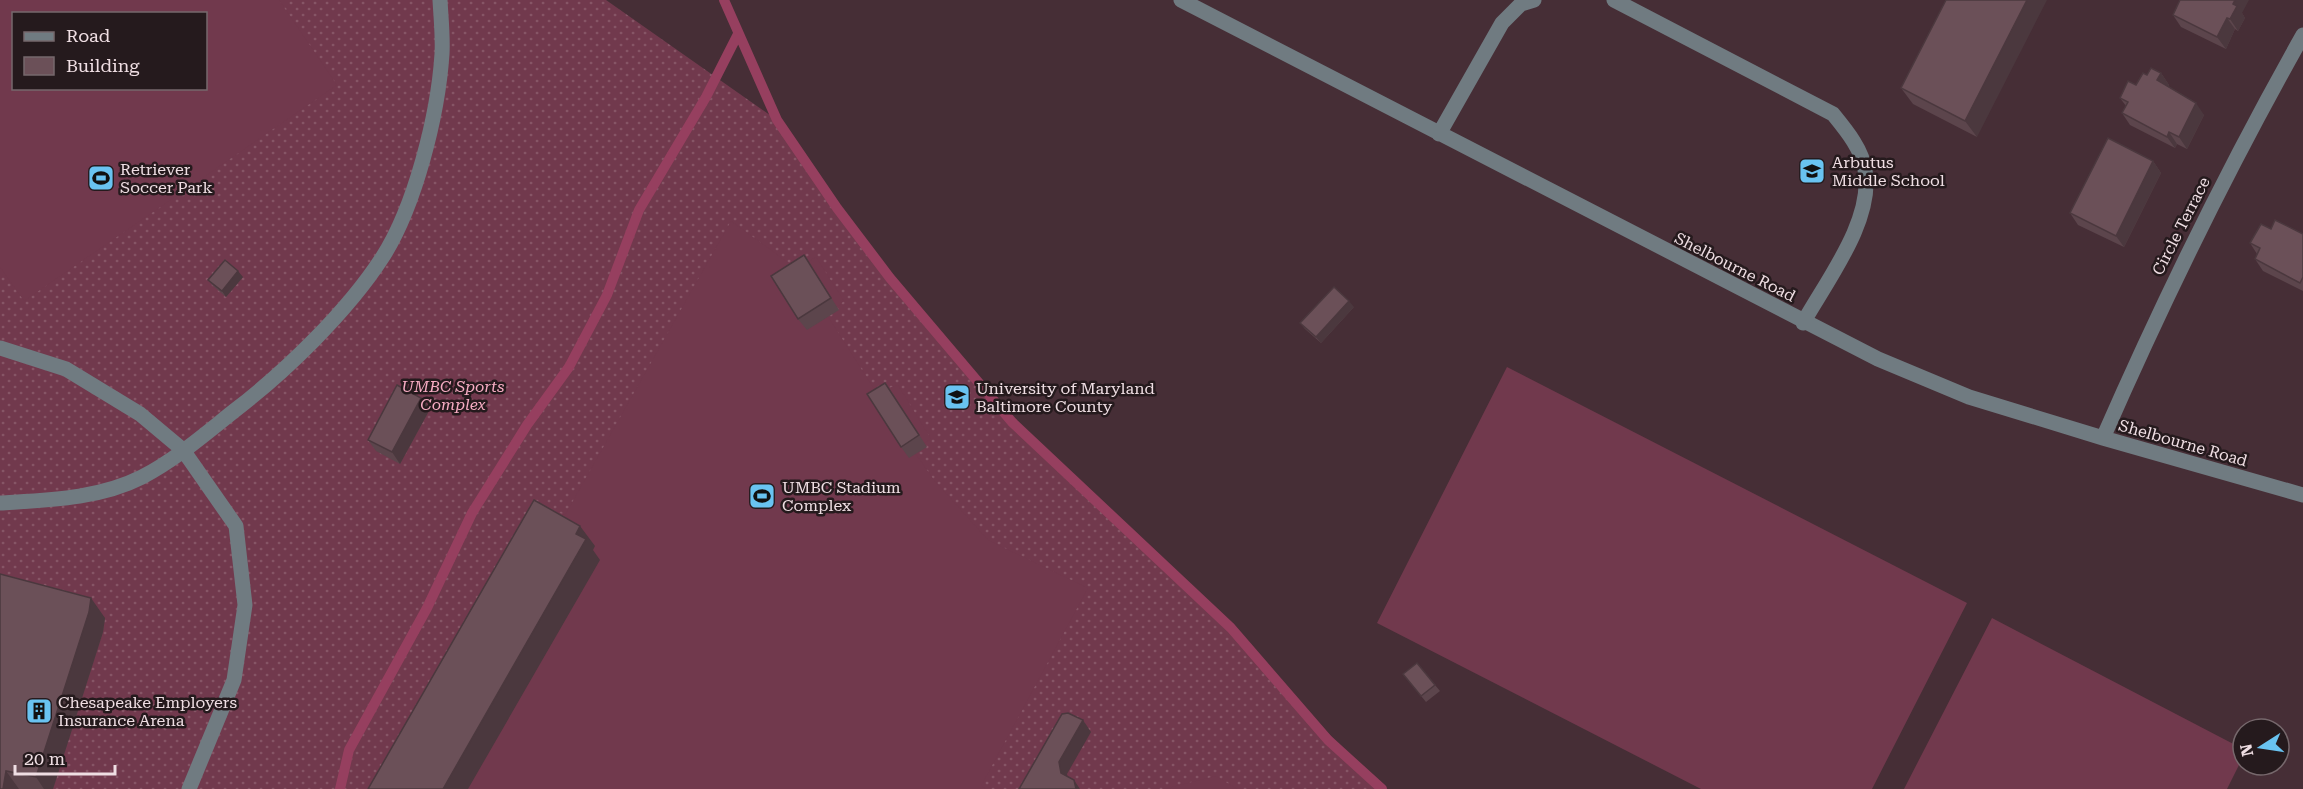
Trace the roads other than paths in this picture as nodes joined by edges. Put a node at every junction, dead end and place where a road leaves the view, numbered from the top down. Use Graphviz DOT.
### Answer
graph roads {
  1 [pos="440,0"];
  2 [pos="1180,0"];
  3 [pos="1534,0"];
  4 [pos="1614,0"];
  5 [pos="2303,35"];
  6 [pos="1439,134"];
  7 [pos="1803,322"];
  8 [pos="0,348"];
  9 [pos="2103,438"];
  10 [pos="183,450"];
  11 [pos="2303,495"];
  12 [pos="0,503"];
  13 [pos="189,789"];
  1 -- 10 [label="street"];
  2 -- 6 [label="street, Shelbourne Road"];
  3 -- 6 [label="street"];
  4 -- 7 [label="street"];
  5 -- 9 [label="street, Circle Terrace"];
  6 -- 7 [label="street, Shelbourne Road"];
  7 -- 9 [label="street, Shelbourne Road"];
  8 -- 10 [label="street"];
  9 -- 11 [label="street, Shelbourne Road"];
  10 -- 12 [label="street"];
  10 -- 13 [label="street"];
}
